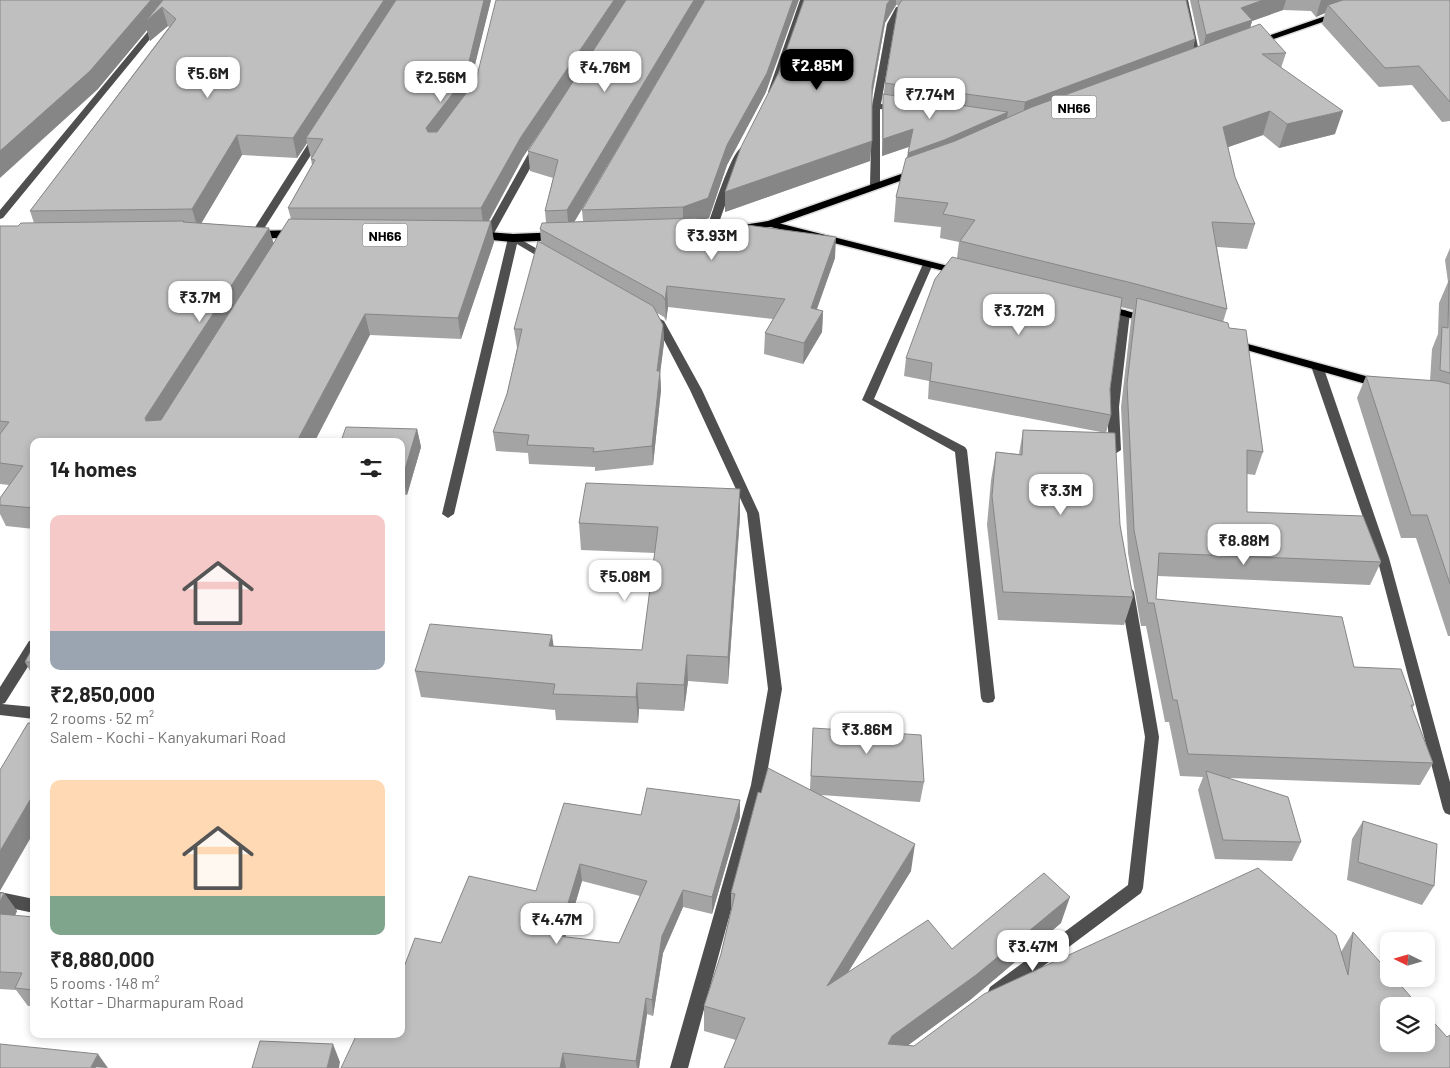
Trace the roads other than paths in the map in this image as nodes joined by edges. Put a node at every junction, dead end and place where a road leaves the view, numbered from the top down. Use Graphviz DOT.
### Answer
graph roads {
  1 [pos="178,0"];
  2 [pos="804,0"];
  3 [pos="1184,0"];
  4 [pos="1381,0"];
  5 [pos="926,10"];
  6 [pos="1243,46"];
  7 [pos="1197,61"];
  8 [pos="767,101"];
  9 [pos="876,106"];
  10 [pos="905,110"];
  11 [pos="324,127"];
  12 [pos="540,142"];
  13 [pos="746,142"];
  14 [pos="929,167"];
  15 [pos="875,186"];
  16 [pos="0,216"];
  17 [pos="770,224"];
  18 [pos="706,231"];
  19 [pos="310,234"];
  20 [pos="235,235"];
  21 [pos="255,235"];
  22 [pos="459,235"];
  23 [pos="488,235"];
  24 [pos="573,236"];
  25 [pos="512,238"];
  26 [pos="556,262"];
  27 [pos="928,264"];
  28 [pos="975,276"];
  29 [pos="1097,306"];
  30 [pos="642,311"];
  31 [pos="1125,313"];
  32 [pos="1164,324"];
  33 [pos="1221,340"];
  34 [pos="1317,366"];
  35 [pos="1393,387"];
  36 [pos="1116,465"];
  37 [pos="448,514"];
  38 [pos="1125,582"];
  39 [pos="30,651"];
  40 [pos="0,698"];
  41 [pos="988,698"];
  42 [pos="0,709"];
  43 [pos="30,713"];
  44 [pos="1450,809"];
  45 [pos="0,898"];
  46 [pos="30,905"];
  47 [pos="983,1002"];
  48 [pos="679,1068"];
  1 -- 16 [label="street"];
  2 -- 8 [label="street"];
  3 -- 7 [label="street"];
  4 -- 6 [label="highway"];
  5 -- 9 [label="street"];
  9 -- 10 [label="street"];
  9 -- 15 [label="street"];
  11 -- 21 [label="street"];
  12 -- 23 [label="street"];
  13 -- 18 [label="street"];
  14 -- 15 [label="highway"];
  15 -- 17 [label="highway"];
  17 -- 18 [label="highway"];
  17 -- 27 [label="main road"];
  19 -- 21 [label="highway"];
  20 -- 21 [label="highway"];
  22 -- 23 [label="highway"];
  23 -- 25 [label="highway"];
  24 -- 25 [label="highway"];
  25 -- 26 [label="street"];
  25 -- 37 [label="street"];
  27 -- 28 [label="main road"];
  27 -- 41 [label="street"];
  29 -- 31 [label="main road"];
  30 -- 48 [label="street"];
  31 -- 32 [label="main road"];
  31 -- 36 [label="street"];
  33 -- 34 [label="main road"];
  34 -- 35 [label="main road"];
  34 -- 44 [label="street"];
  38 -- 47 [label="street"];
  39 -- 40 [label="street"];
  42 -- 43 [label="street"];
  45 -- 46 [label="street"];
}
